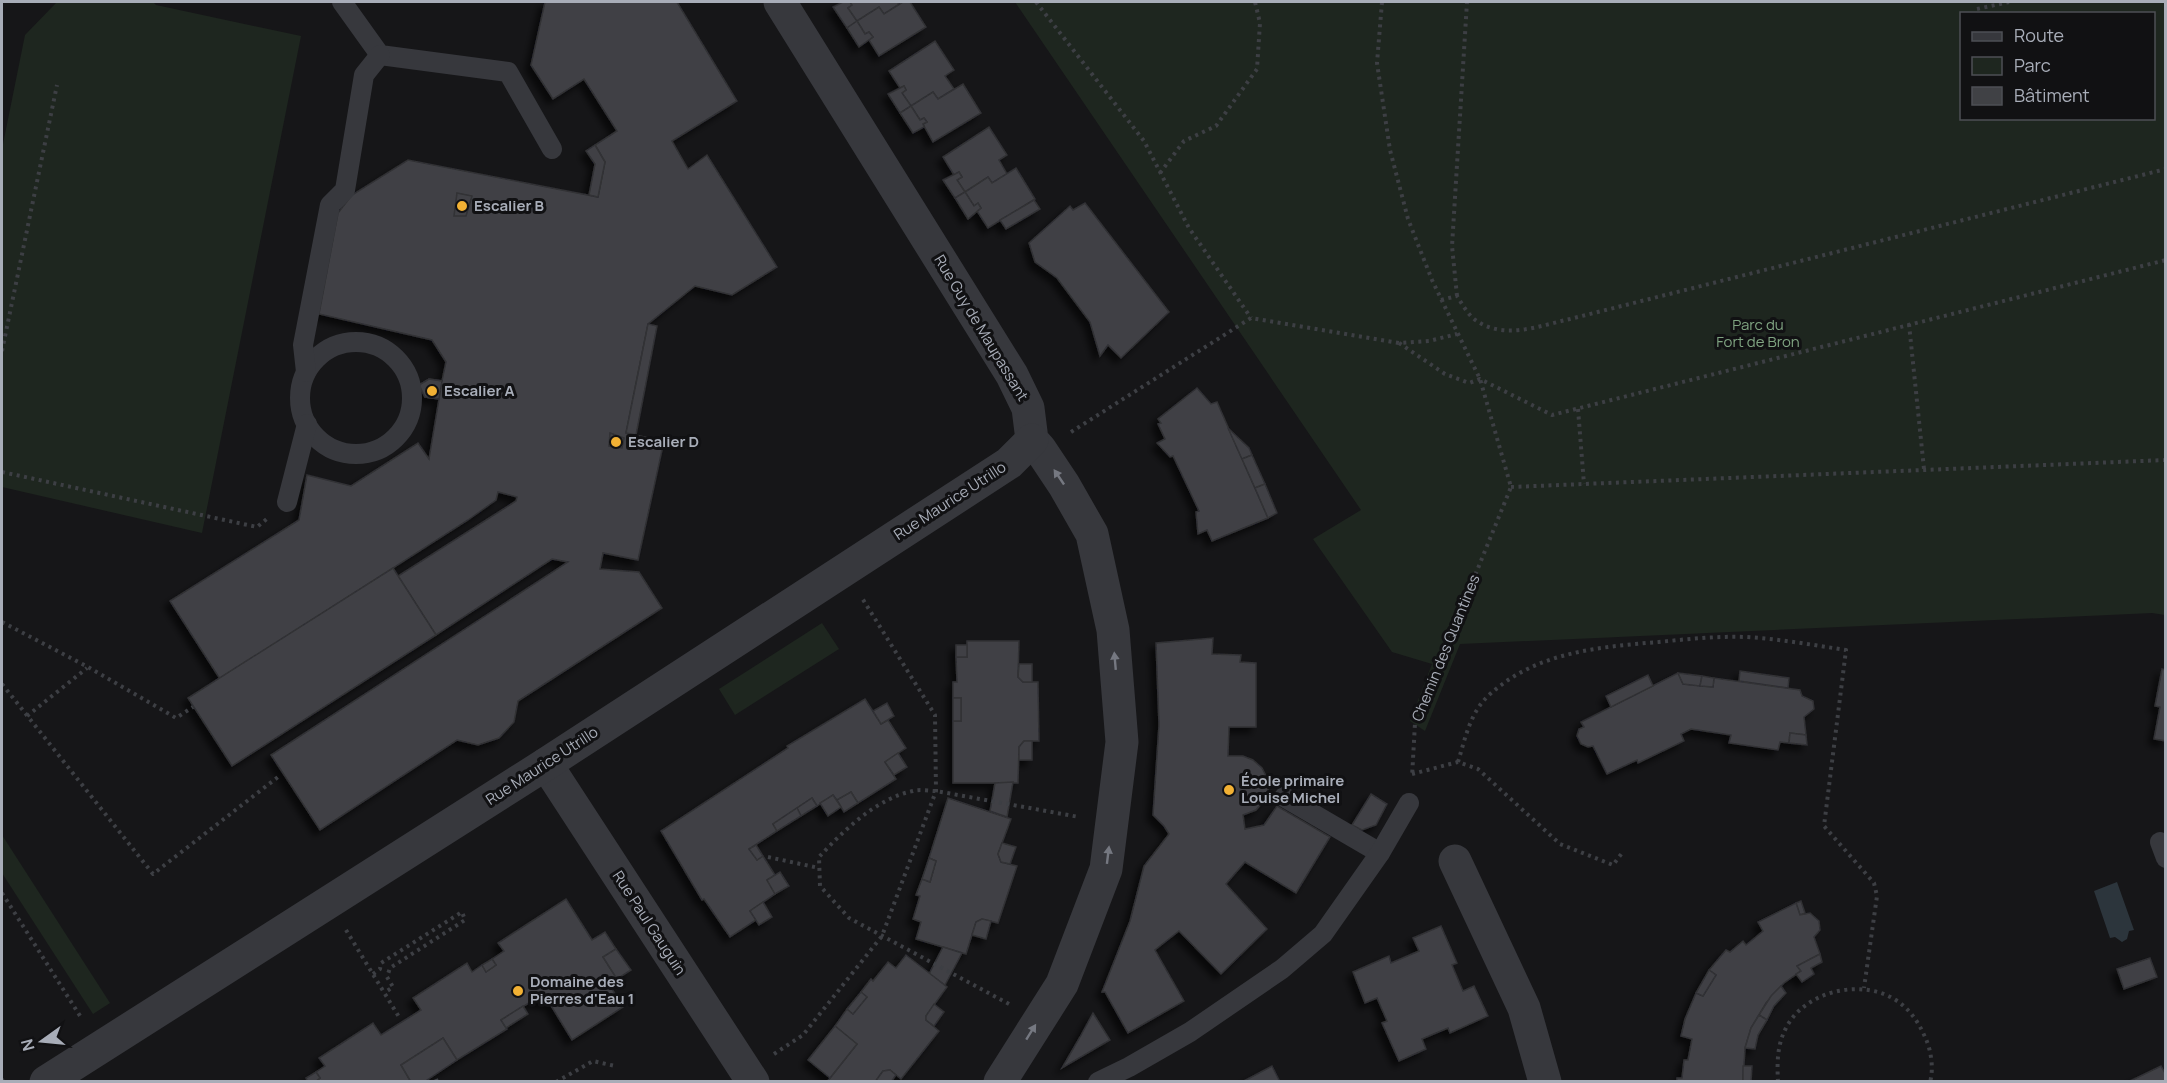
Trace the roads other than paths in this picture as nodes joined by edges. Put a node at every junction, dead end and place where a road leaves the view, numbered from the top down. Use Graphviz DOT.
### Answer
graph roads {
  1 [pos="342,2"];
  2 [pos="780,2"];
  3 [pos="380,55"];
  4 [pos="552,149"];
  5 [pos="306,372"];
  6 [pos="307,424"];
  7 [pos="1032,440"];
  8 [pos="287,502"];
  9 [pos="546,764"];
  10 [pos="1284,797"];
  11 [pos="1409,803"];
  12 [pos="1380,853"];
  13 [pos="1455,861"];
  14 [pos="750,1077"];
  15 [pos="46,1082"];
  16 [pos="1000,1082"];
  17 [pos="1098,1082"];
  18 [pos="1545,1082"];
  1 -- 3 [label="lane"];
  2 -- 7 [label="street, Rue Guy de Maupassant"];
  3 -- 4 [label="lane"];
  3 -- 5 [label="lane"];
  5 -- 6 [label="lane"];
  5 -- 6 [label="lane"];
  6 -- 8 [label="lane"];
  7 -- 9 [label="street, Rue Maurice Utrillo"];
  16 -- 7 [label="street, Rue Guy de Maupassant, one-way"];
  9 -- 14 [label="street, Rue Paul Gauguin"];
  9 -- 15 [label="street, Rue Maurice Utrillo"];
  10 -- 12 [label="lane"];
  11 -- 12 [label="lane"];
  12 -- 17 [label="lane"];
  13 -- 18 [label="street"];
}
